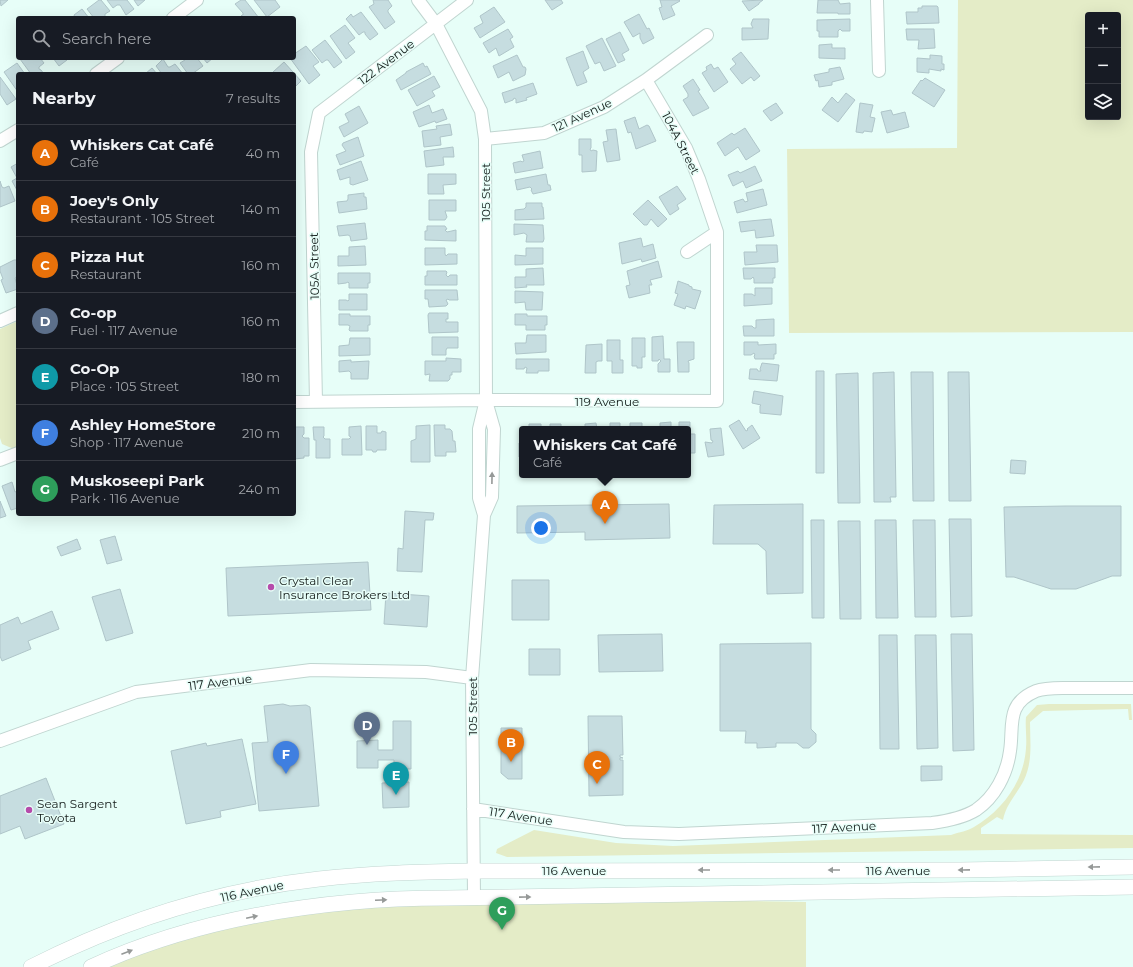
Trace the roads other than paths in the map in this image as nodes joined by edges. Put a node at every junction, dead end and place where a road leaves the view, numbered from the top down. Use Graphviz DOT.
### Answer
graph roads {
  1 [pos="197,0"];
  2 [pos="418,0"];
  3 [pos="467,0"];
  4 [pos="877,0"];
  5 [pos="176,16"];
  6 [pos="436,24"];
  7 [pos="707,35"];
  8 [pos="115,60"];
  9 [pos="879,71"];
  10 [pos="99,72"];
  11 [pos="646,80"];
  12 [pos="16,131"];
  13 [pos="315,131"];
  14 [pos="485,139"];
  15 [pos="0,140"];
  16 [pos="716,232"];
  17 [pos="687,252"];
  18 [pos="16,314"];
  19 [pos="0,321"];
  20 [pos="486,400"];
  21 [pos="296,402"];
  22 [pos="316,402"];
  23 [pos="16,454"];
  24 [pos="0,460"];
  25 [pos="472,678"];
  26 [pos="1133,688"];
  27 [pos="0,741"];
  28 [pos="473,809"];
  29 [pos="1133,867"];
  30 [pos="474,871"];
  31 [pos="1133,887"];
  32 [pos="474,897"];
  33 [pos="31,967"];
  34 [pos="91,967"];
  1 -- 5 [label="street"];
  2 -- 6 [label="street, 105 Street"];
  3 -- 6 [label="street, 122 Avenue"];
  4 -- 9 [label="street"];
  6 -- 13 [label="street, 122 Avenue"];
  6 -- 14 [label="street, 105 Street"];
  7 -- 11 [label="street, 121 Avenue"];
  8 -- 10 [label="street"];
  11 -- 14 [label="street, 121 Avenue"];
  11 -- 16 [label="street, 104A Street"];
  12 -- 15 [label="street"];
  13 -- 22 [label="street, 105A Street"];
  14 -- 20 [label="street, 105 Street"];
  16 -- 17 [label="street"];
  16 -- 20 [label="street, 119 Avenue"];
  18 -- 19 [label="street"];
  20 -- 22 [label="street, 119 Avenue"];
  20 -- 25 [label="street, 105 Street"];
  21 -- 22 [label="street, 119 Avenue"];
  23 -- 24 [label="street"];
  25 -- 27 [label="street, 117 Avenue"];
  25 -- 28 [label="street, 105 Street"];
  26 -- 28 [label="street, 117 Avenue"];
  28 -- 30 [label="street, 105 Street"];
  29 -- 30 [label="main road, 116 Avenue, one-way"];
  30 -- 32 [label="street, 105 Street"];
  30 -- 33 [label="main road, 116 Avenue"];
  32 -- 31 [label="main road, 116 Avenue, one-way"];
  34 -- 32 [label="main road, 116 Avenue, one-way"];
}
